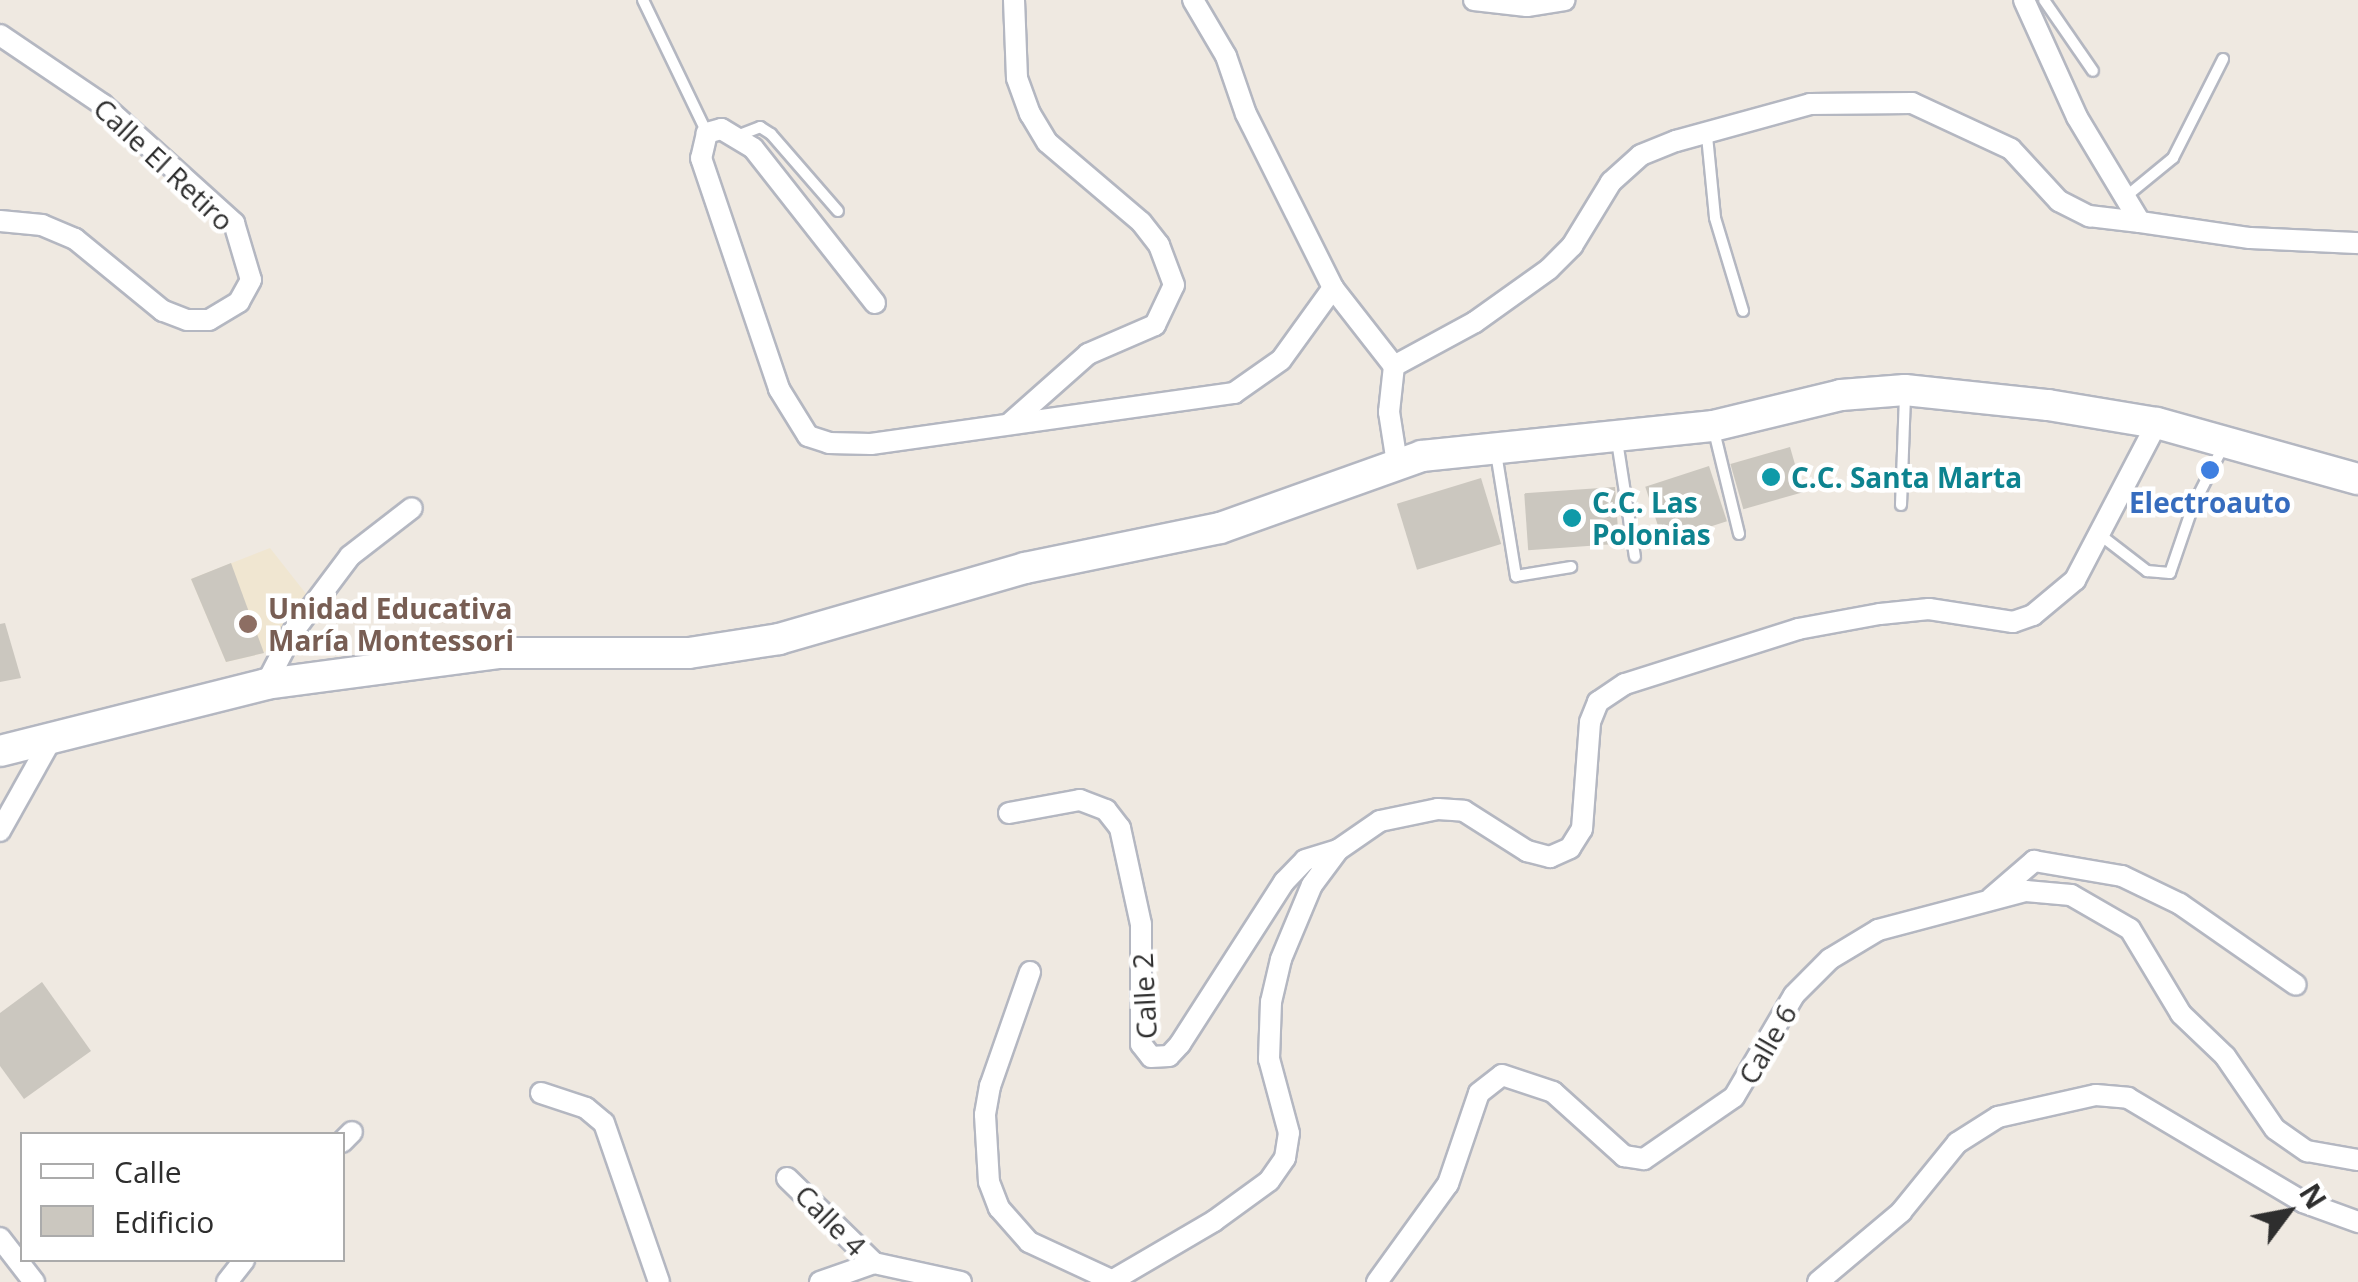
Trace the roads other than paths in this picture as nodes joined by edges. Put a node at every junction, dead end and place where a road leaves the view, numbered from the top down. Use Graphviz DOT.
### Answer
graph roads {
  1 [pos="644,0"];
  2 [pos="1014,0"];
  3 [pos="1193,0"];
  4 [pos="1474,0"];
  5 [pos="1565,0"];
  6 [pos="2024,0"];
  7 [pos="2044,0"];
  8 [pos="0,35"];
  9 [pos="2223,59"];
  10 [pos="2093,71"];
  11 [pos="706,133"];
  12 [pos="736,136"];
  13 [pos="1708,136"];
  14 [pos="2129,194"];
  15 [pos="838,211"];
  16 [pos="0,221"];
  17 [pos="2140,222"];
  18 [pos="2358,243"];
  19 [pos="1333,288"];
  20 [pos="874,304"];
  21 [pos="1742,311"];
  22 [pos="1394,366"];
  23 [pos="1905,390"];
  24 [pos="2158,422"];
  25 [pos="1010,424"];
  26 [pos="1713,426"];
  27 [pos="1616,435"];
  28 [pos="2226,442"];
  29 [pos="1496,447"];
  30 [pos="1397,463"];
  31 [pos="2358,479"];
  32 [pos="1901,505"];
  33 [pos="412,508"];
  34 [pos="1739,534"];
  35 [pos="2100,534"];
  36 [pos="1634,557"];
  37 [pos="1570,567"];
  38 [pos="266,684"];
  39 [pos="52,738"];
  40 [pos="0,751"];
  41 [pos="23,795"];
  42 [pos="0,801"];
  43 [pos="1009,814"];
  44 [pos="0,830"];
  45 [pos="1338,850"];
  46 [pos="1991,898"];
  47 [pos="1030,972"];
  48 [pos="2296,985"];
  49 [pos="541,1094"];
  50 [pos="2358,1160"];
  51 [pos="787,1178"];
  52 [pos="2358,1222"];
  53 [pos="0,1238"];
  54 [pos="242,1262"];
  55 [pos="874,1273"];
  56 [pos="902,1275"];
  57 [pos="34,1282"];
  58 [pos="227,1282"];
  59 [pos="660,1282"];
  60 [pos="820,1282"];
  61 [pos="960,1282"];
  62 [pos="1111,1282"];
  63 [pos="1377,1282"];
  64 [pos="1818,1282"];
  1 -- 11 [label="lane"];
  2 -- 25 [label="street"];
  3 -- 19 [label="street"];
  4 -- 5 [label="street"];
  6 -- 14 [label="street"];
  7 -- 10 [label="lane"];
  8 -- 16 [label="street, Calle El Retiro"];
  9 -- 14 [label="lane"];
  11 -- 12 [label="street"];
  11 -- 25 [label="street"];
  12 -- 15 [label="lane"];
  12 -- 20 [label="street"];
  13 -- 17 [label="street"];
  13 -- 21 [label="lane"];
  13 -- 22 [label="street"];
  14 -- 17 [label="street"];
  17 -- 18 [label="street"];
  19 -- 22 [label="street"];
  19 -- 25 [label="street"];
  22 -- 30 [label="street"];
  23 -- 24 [label="street"];
  23 -- 26 [label="street"];
  23 -- 32 [label="lane"];
  24 -- 28 [label="street"];
  24 -- 35 [label="street"];
  26 -- 27 [label="street"];
  26 -- 34 [label="lane"];
  27 -- 29 [label="street"];
  27 -- 36 [label="lane"];
  28 -- 31 [label="street"];
  28 -- 35 [label="lane"];
  29 -- 30 [label="street"];
  29 -- 37 [label="lane"];
  30 -- 38 [label="street"];
  33 -- 38 [label="street"];
  35 -- 45 [label="street"];
  38 -- 39 [label="street"];
  39 -- 40 [label="street"];
  39 -- 41 [label="street"];
  41 -- 42 [label="street"];
  41 -- 44 [label="street"];
  43 -- 45 [label="street, Calle 2"];
  45 -- 62 [label="street"];
  46 -- 48 [label="street"];
  46 -- 50 [label="street, Calle 6"];
  46 -- 63 [label="street, Calle 6"];
  47 -- 62 [label="street"];
  49 -- 59 [label="street"];
  51 -- 55 [label="street, Calle 4"];
  52 -- 64 [label="street"];
  53 -- 57 [label="street"];
  54 -- 58 [label="street"];
  55 -- 56 [label="street"];
  55 -- 60 [label="street"];
  56 -- 61 [label="street"];
}
